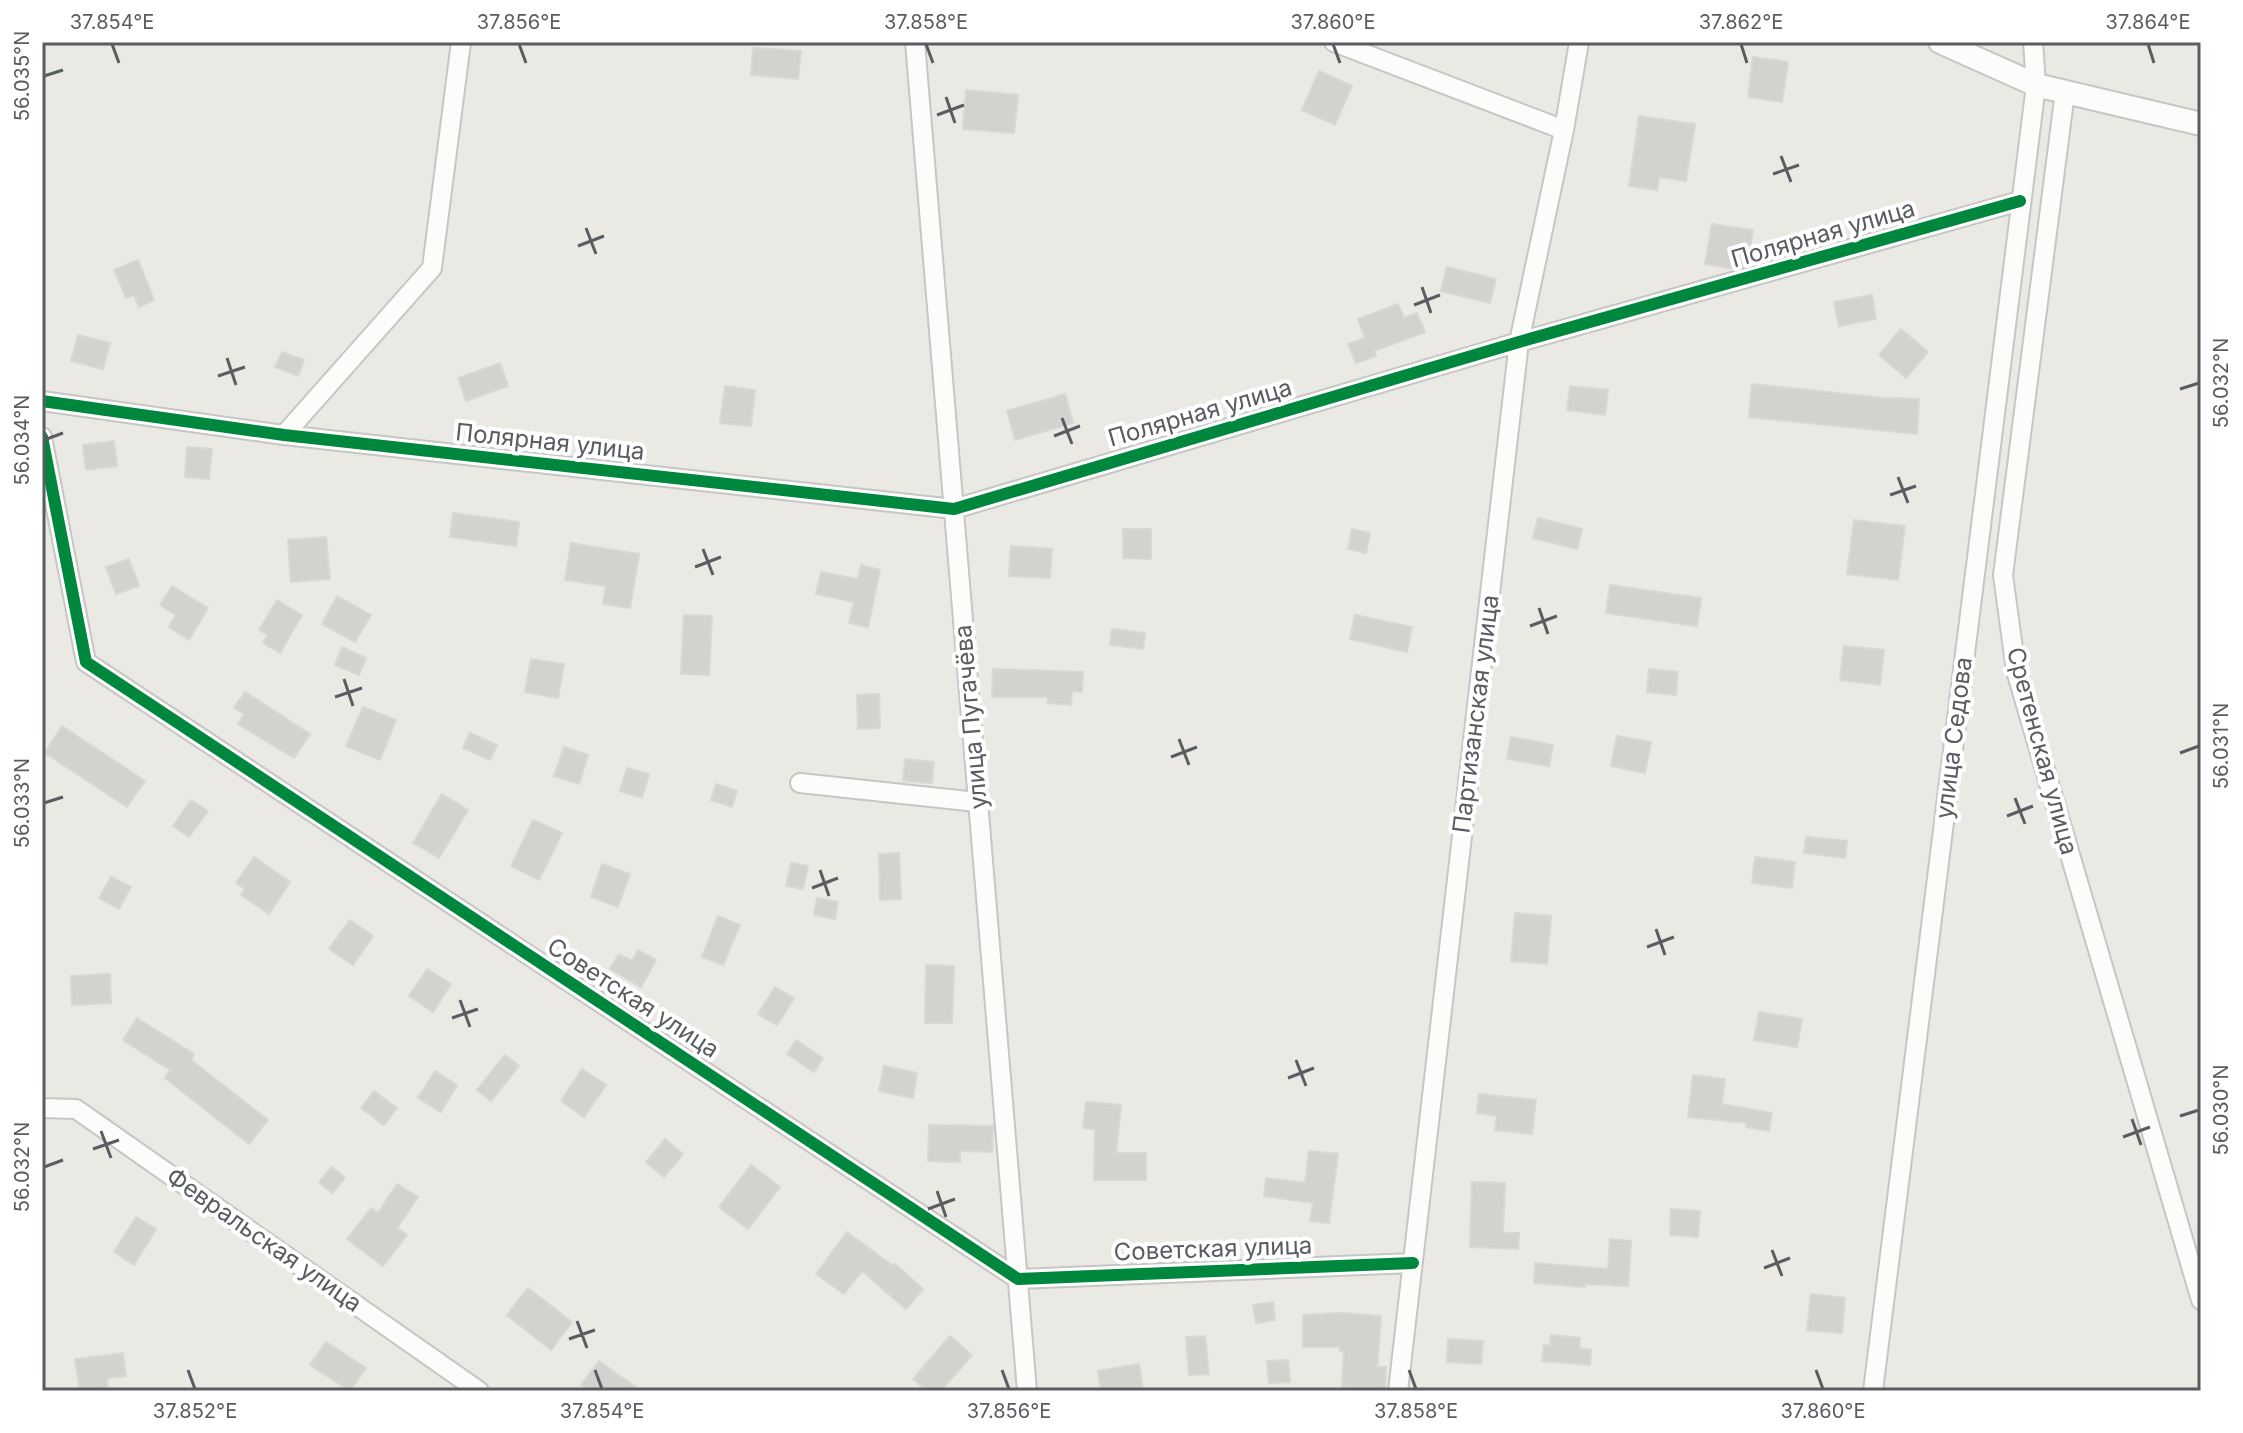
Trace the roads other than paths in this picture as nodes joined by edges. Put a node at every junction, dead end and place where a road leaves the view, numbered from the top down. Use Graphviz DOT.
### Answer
graph roads {
  1 [pos="461,42"];
  2 [pos="915,42"];
  3 [pos="1334,42"];
  4 [pos="1579,42"];
  5 [pos="1940,42"];
  6 [pos="2033,42"];
  7 [pos="2036,85"];
  8 [pos="2065,92"];
  9 [pos="2201,124"];
  10 [pos="1564,130"];
  11 [pos="2020,201"];
  12 [pos="1519,342"];
  13 [pos="42,401"];
  14 [pos="284,435"];
  15 [pos="42,437"];
  16 [pos="954,509"];
  17 [pos="800,783"];
  18 [pos="977,802"];
  19 [pos="42,1108"];
  20 [pos="1413,1263"];
  21 [pos="1018,1279"];
  22 [pos="2201,1300"];
  23 [pos="479,1391"];
  24 [pos="1027,1391"];
  25 [pos="1398,1391"];
  26 [pos="1873,1391"];
  1 -- 14 [label="street"];
  2 -- 16 [label="street, улица Пугачёва"];
  3 -- 10 [label="street"];
  4 -- 10 [label="street, Партизанская улица"];
  5 -- 7 [label="street"];
  6 -- 7 [label="street, улица Седова"];
  7 -- 8 [label="street"];
  7 -- 11 [label="street, улица Седова"];
  8 -- 9 [label="street"];
  8 -- 22 [label="street, Сретенская улица"];
  10 -- 12 [label="street, Партизанская улица"];
  11 -- 12 [label="street, Полярная улица"];
  11 -- 26 [label="street, улица Седова"];
  12 -- 16 [label="street, Полярная улица"];
  12 -- 20 [label="street, Партизанская улица"];
  13 -- 14 [label="street, Полярная улица"];
  14 -- 16 [label="street, Полярная улица"];
  15 -- 21 [label="street, Советская улица"];
  16 -- 18 [label="street, улица Пугачёва"];
  17 -- 18 [label="street"];
  18 -- 21 [label="street, улица Пугачёва"];
  19 -- 23 [label="street, Февральская улица"];
  20 -- 21 [label="street, Советская улица"];
  20 -- 25 [label="street, Партизанская улица"];
  21 -- 24 [label="street, улица Пугачёва"];
}
